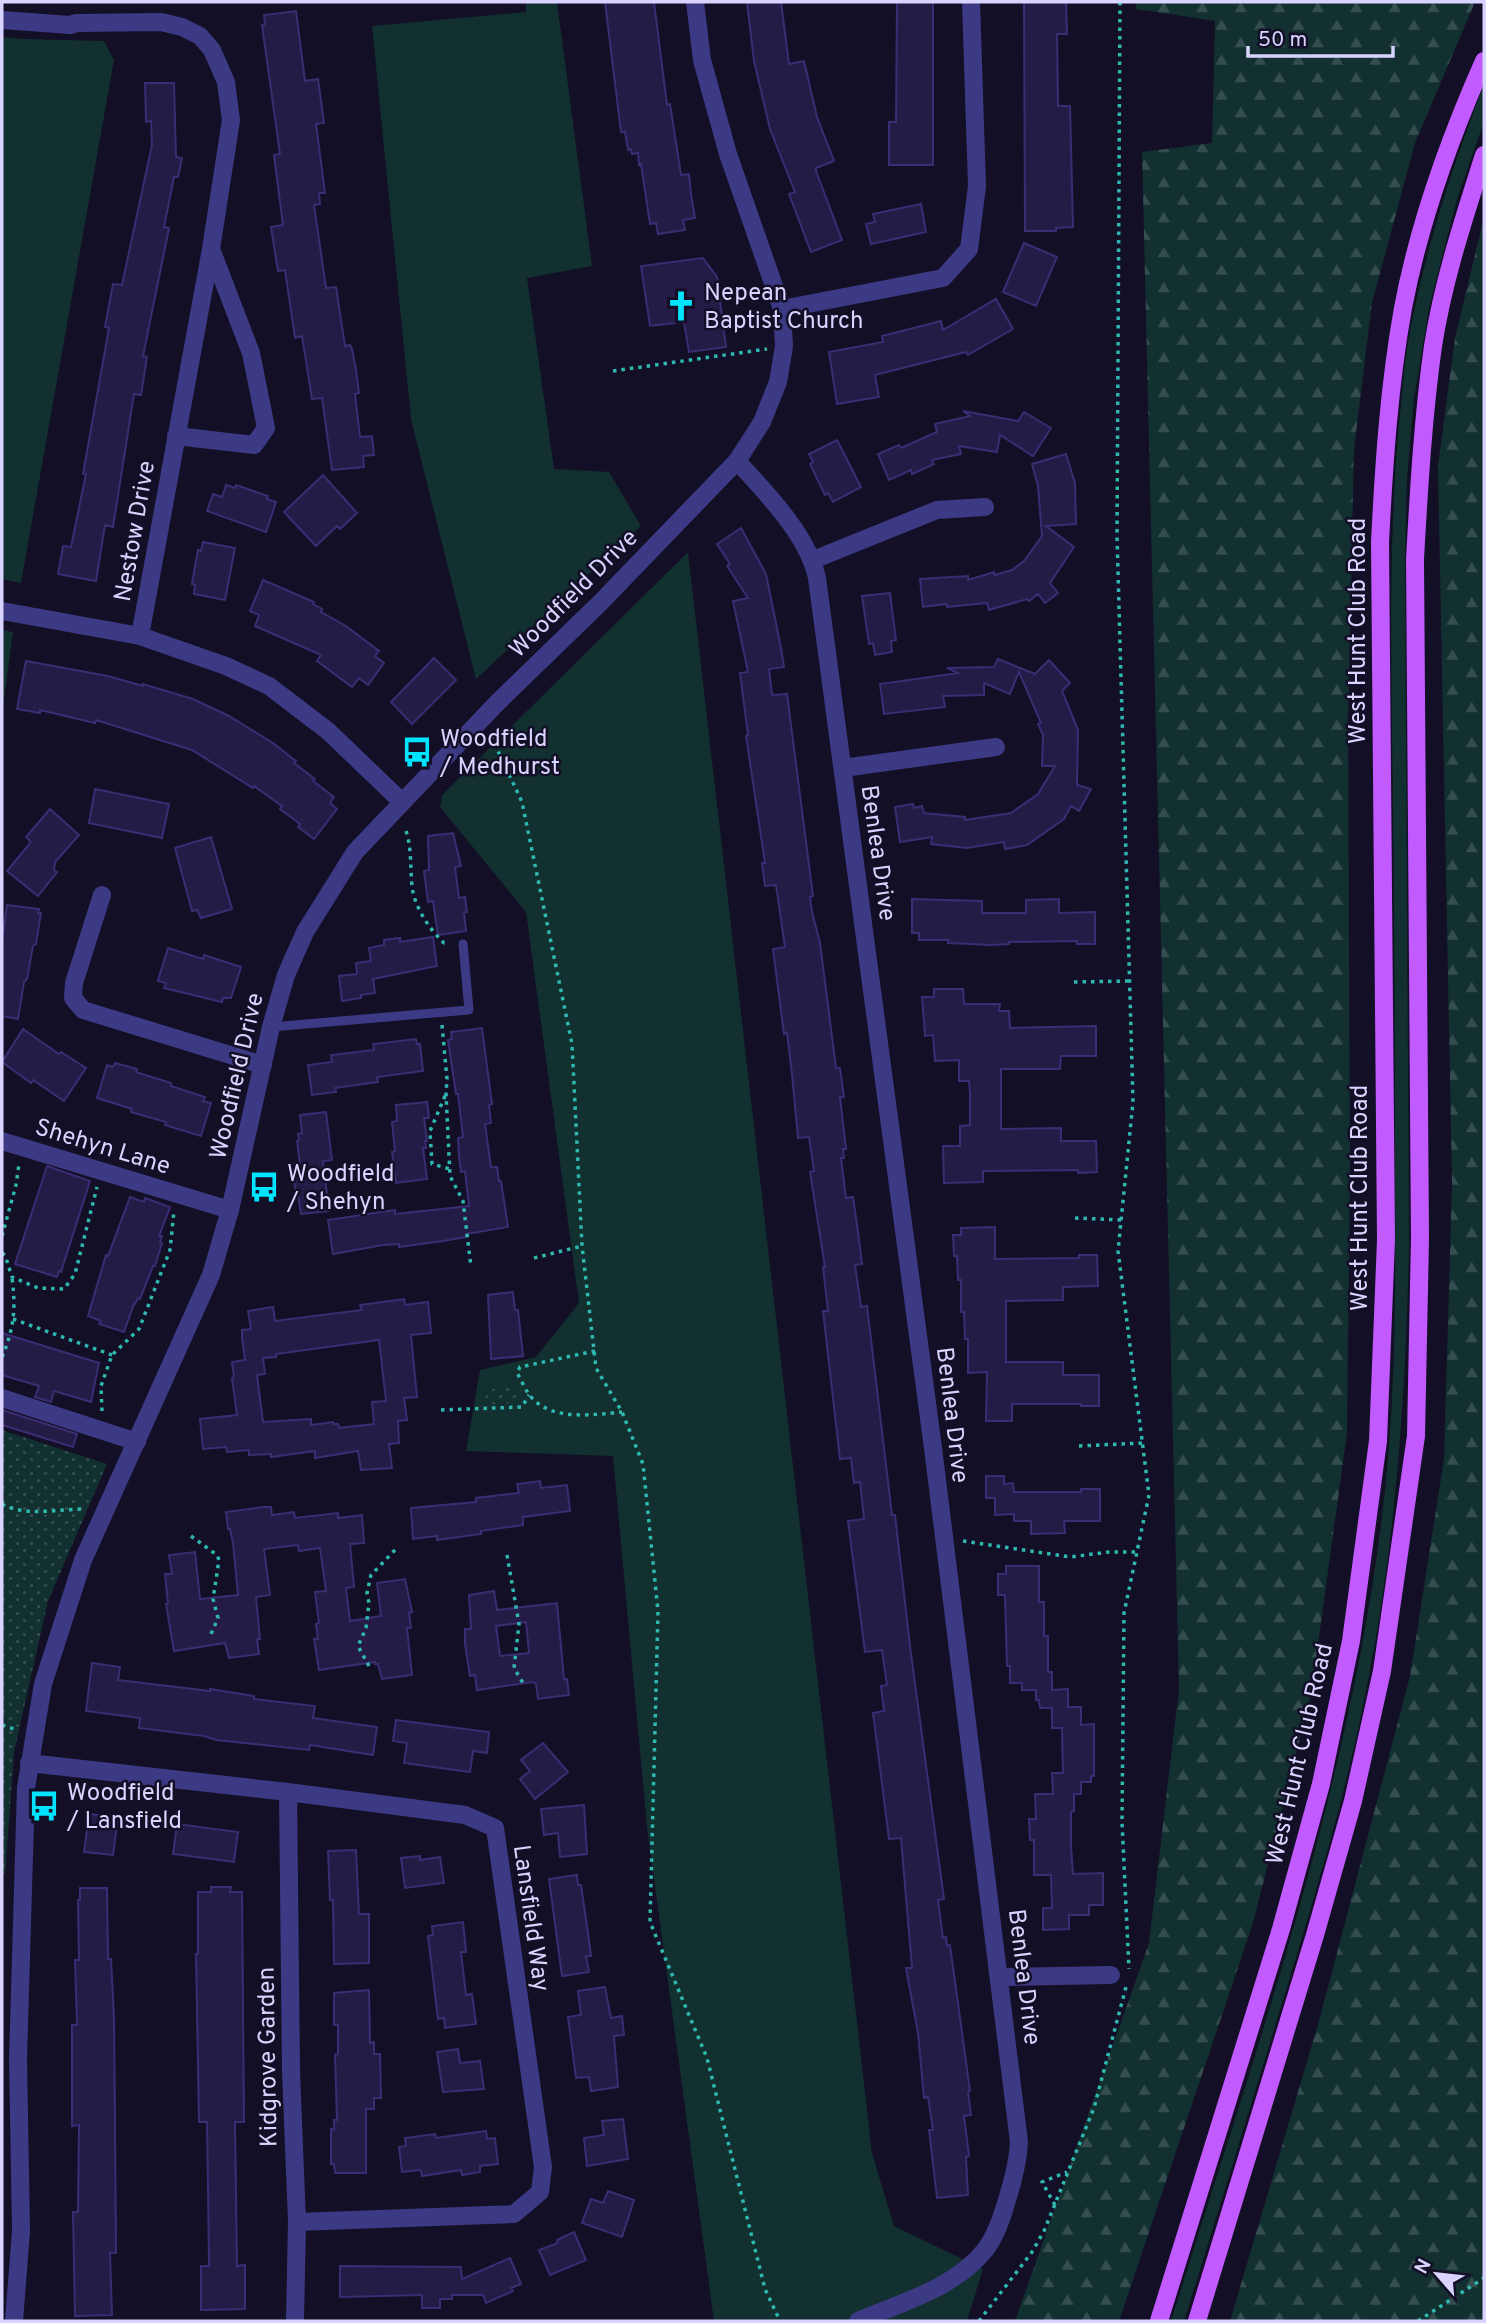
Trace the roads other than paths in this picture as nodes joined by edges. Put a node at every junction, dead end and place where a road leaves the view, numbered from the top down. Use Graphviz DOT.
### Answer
graph roads {
  1 [pos="695,2"];
  2 [pos="971,2"];
  3 [pos="2,20"];
  4 [pos="1484,61"];
  5 [pos="1484,155"];
  6 [pos="211,248"];
  7 [pos="779,301"];
  8 [pos="176,436"];
  9 [pos="737,461"];
  10 [pos="985,507"];
  11 [pos="813,560"];
  12 [pos="2,611"];
  13 [pos="140,636"];
  14 [pos="996,747"];
  15 [pos="843,768"];
  16 [pos="402,802"];
  17 [pos="102,895"];
  18 [pos="463,944"];
  19 [pos="271,1027"];
  20 [pos="263,1065"];
  21 [pos="2,1141"];
  22 [pos="230,1210"];
  23 [pos="2,1398"];
  24 [pos="137,1442"];
  25 [pos="29,1763"];
  26 [pos="288,1792"];
  27 [pos="1111,1975"];
  28 [pos="1000,1977"];
  29 [pos="297,2222"];
  30 [pos="14,2321"];
  31 [pos="295,2321"];
  32 [pos="858,2321"];
  33 [pos="1159,2321"];
  34 [pos="1197,2321"];
  1 -- 7 [label="street, Woodfield Drive"];
  2 -- 7 [label="street"];
  3 -- 6 [label="street, Nestow Drive"];
  4 -- 33 [label="main road, West Hunt Club Road"];
  5 -- 34 [label="main road"];
  6 -- 8 [label="street, Nestow Drive"];
  6 -- 8 [label="street, Nestow Drive"];
  7 -- 9 [label="street, Woodfield Drive"];
  8 -- 13 [label="street, Nestow Drive"];
  9 -- 11 [label="street, Benlea Drive"];
  9 -- 16 [label="street, Woodfield Drive"];
  10 -- 11 [label="street"];
  11 -- 15 [label="street, Benlea Drive"];
  12 -- 13 [label="street"];
  13 -- 16 [label="street"];
  14 -- 15 [label="street"];
  15 -- 28 [label="street, Benlea Drive"];
  16 -- 19 [label="street, Woodfield Drive"];
  17 -- 20 [label="street"];
  18 -- 19 [label="lane"];
  19 -- 20 [label="street, Woodfield Drive"];
  20 -- 22 [label="street, Woodfield Drive"];
  21 -- 22 [label="street, Shehyn Lane"];
  22 -- 24 [label="street, Woodfield Drive"];
  23 -- 24 [label="street"];
  24 -- 25 [label="street, Woodfield Drive"];
  25 -- 26 [label="street, Lansfield Way"];
  25 -- 30 [label="street, Woodfield Drive"];
  26 -- 29 [label="street, Kidgrove Garden"];
  26 -- 29 [label="street, Lansfield Way"];
  27 -- 28 [label="street"];
  28 -- 32 [label="street, Benlea Drive"];
  29 -- 31 [label="street, Kidgrove Garden"];
}
